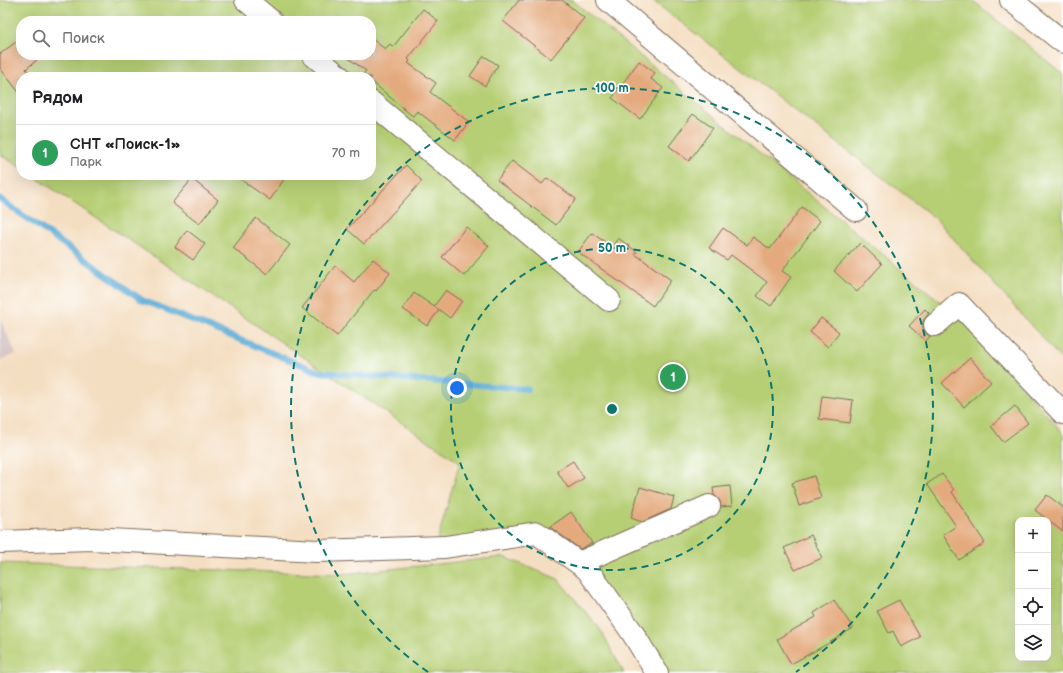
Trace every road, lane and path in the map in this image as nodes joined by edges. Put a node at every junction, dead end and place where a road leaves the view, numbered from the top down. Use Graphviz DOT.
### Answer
graph roads {
  1 [pos="246,0"];
  2 [pos="608,0"];
  3 [pos="1011,0"];
  4 [pos="266,16"];
  5 [pos="1063,42"];
  6 [pos="319,60"];
  7 [pos="334,72"];
  8 [pos="376,106"];
  9 [pos="856,210"];
  10 [pos="609,300"];
  11 [pos="935,325"];
  12 [pos="1063,413"];
  13 [pos="709,506"];
  14 [pos="0,542"];
  15 [pos="578,563"];
  16 [pos="657,673"];
  1 -- 4 [label="street"];
  2 -- 9 [label="street"];
  3 -- 5 [label="street"];
  6 -- 7 [label="street"];
  8 -- 10 [label="street"];
  11 -- 12 [label="street"];
  13 -- 15 [label="street"];
  14 -- 15 [label="street"];
  15 -- 16 [label="street"];
}
